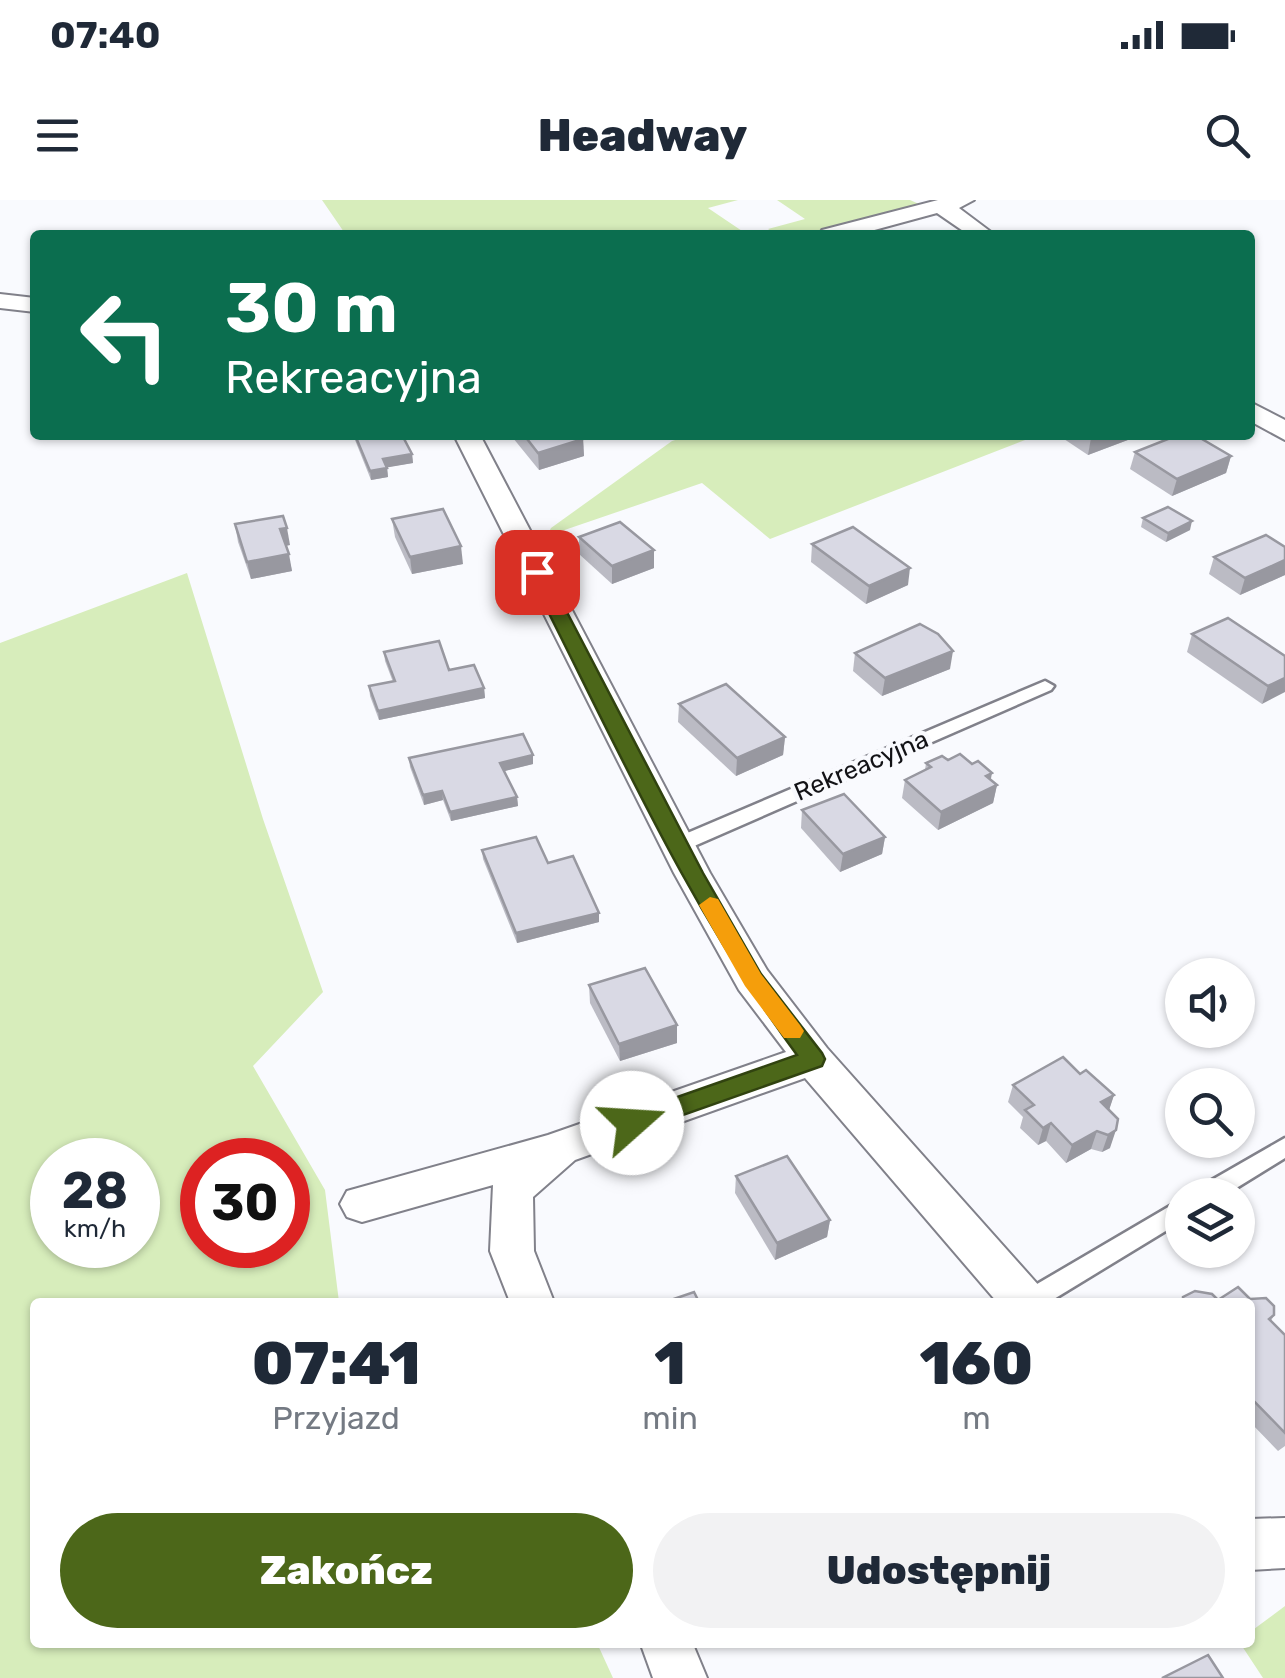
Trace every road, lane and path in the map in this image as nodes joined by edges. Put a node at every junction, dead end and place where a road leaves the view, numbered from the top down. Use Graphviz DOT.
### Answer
graph roads {
  1 [pos="952,203"];
  2 [pos="849,230"];
  3 [pos="979,230"];
  4 [pos="0,301"];
  5 [pos="30,305"];
  6 [pos="1255,413"];
  7 [pos="1285,432"];
  8 [pos="470,440"];
  9 [pos="1045,686"];
  10 [pos="678,845"];
  11 [pos="813,1059"];
  12 [pos="1285,1147"];
  13 [pos="560,1148"];
  14 [pos="1234,1178"];
  15 [pos="362,1204"];
  16 [pos="1165,1219"];
  17 [pos="530,1298"];
  18 [pos="1023,1298"];
  19 [pos="1034,1298"];
  20 [pos="1285,1544"];
  21 [pos="1255,1547"];
  22 [pos="668,1648"];
  23 [pos="680,1678"];
  1 -- 2 [label="street"];
  1 -- 3 [label="street"];
  4 -- 5 [label="street"];
  6 -- 7 [label="street"];
  8 -- 10 [label="street"];
  9 -- 10 [label="lane, Rekreacyjna"];
  10 -- 11 [label="street"];
  11 -- 13 [label="street"];
  11 -- 18 [label="street"];
  12 -- 14 [label="lane"];
  13 -- 15 [label="street"];
  13 -- 17 [label="street"];
  16 -- 19 [label="lane"];
  20 -- 21 [label="street"];
  22 -- 23 [label="street"];
}
